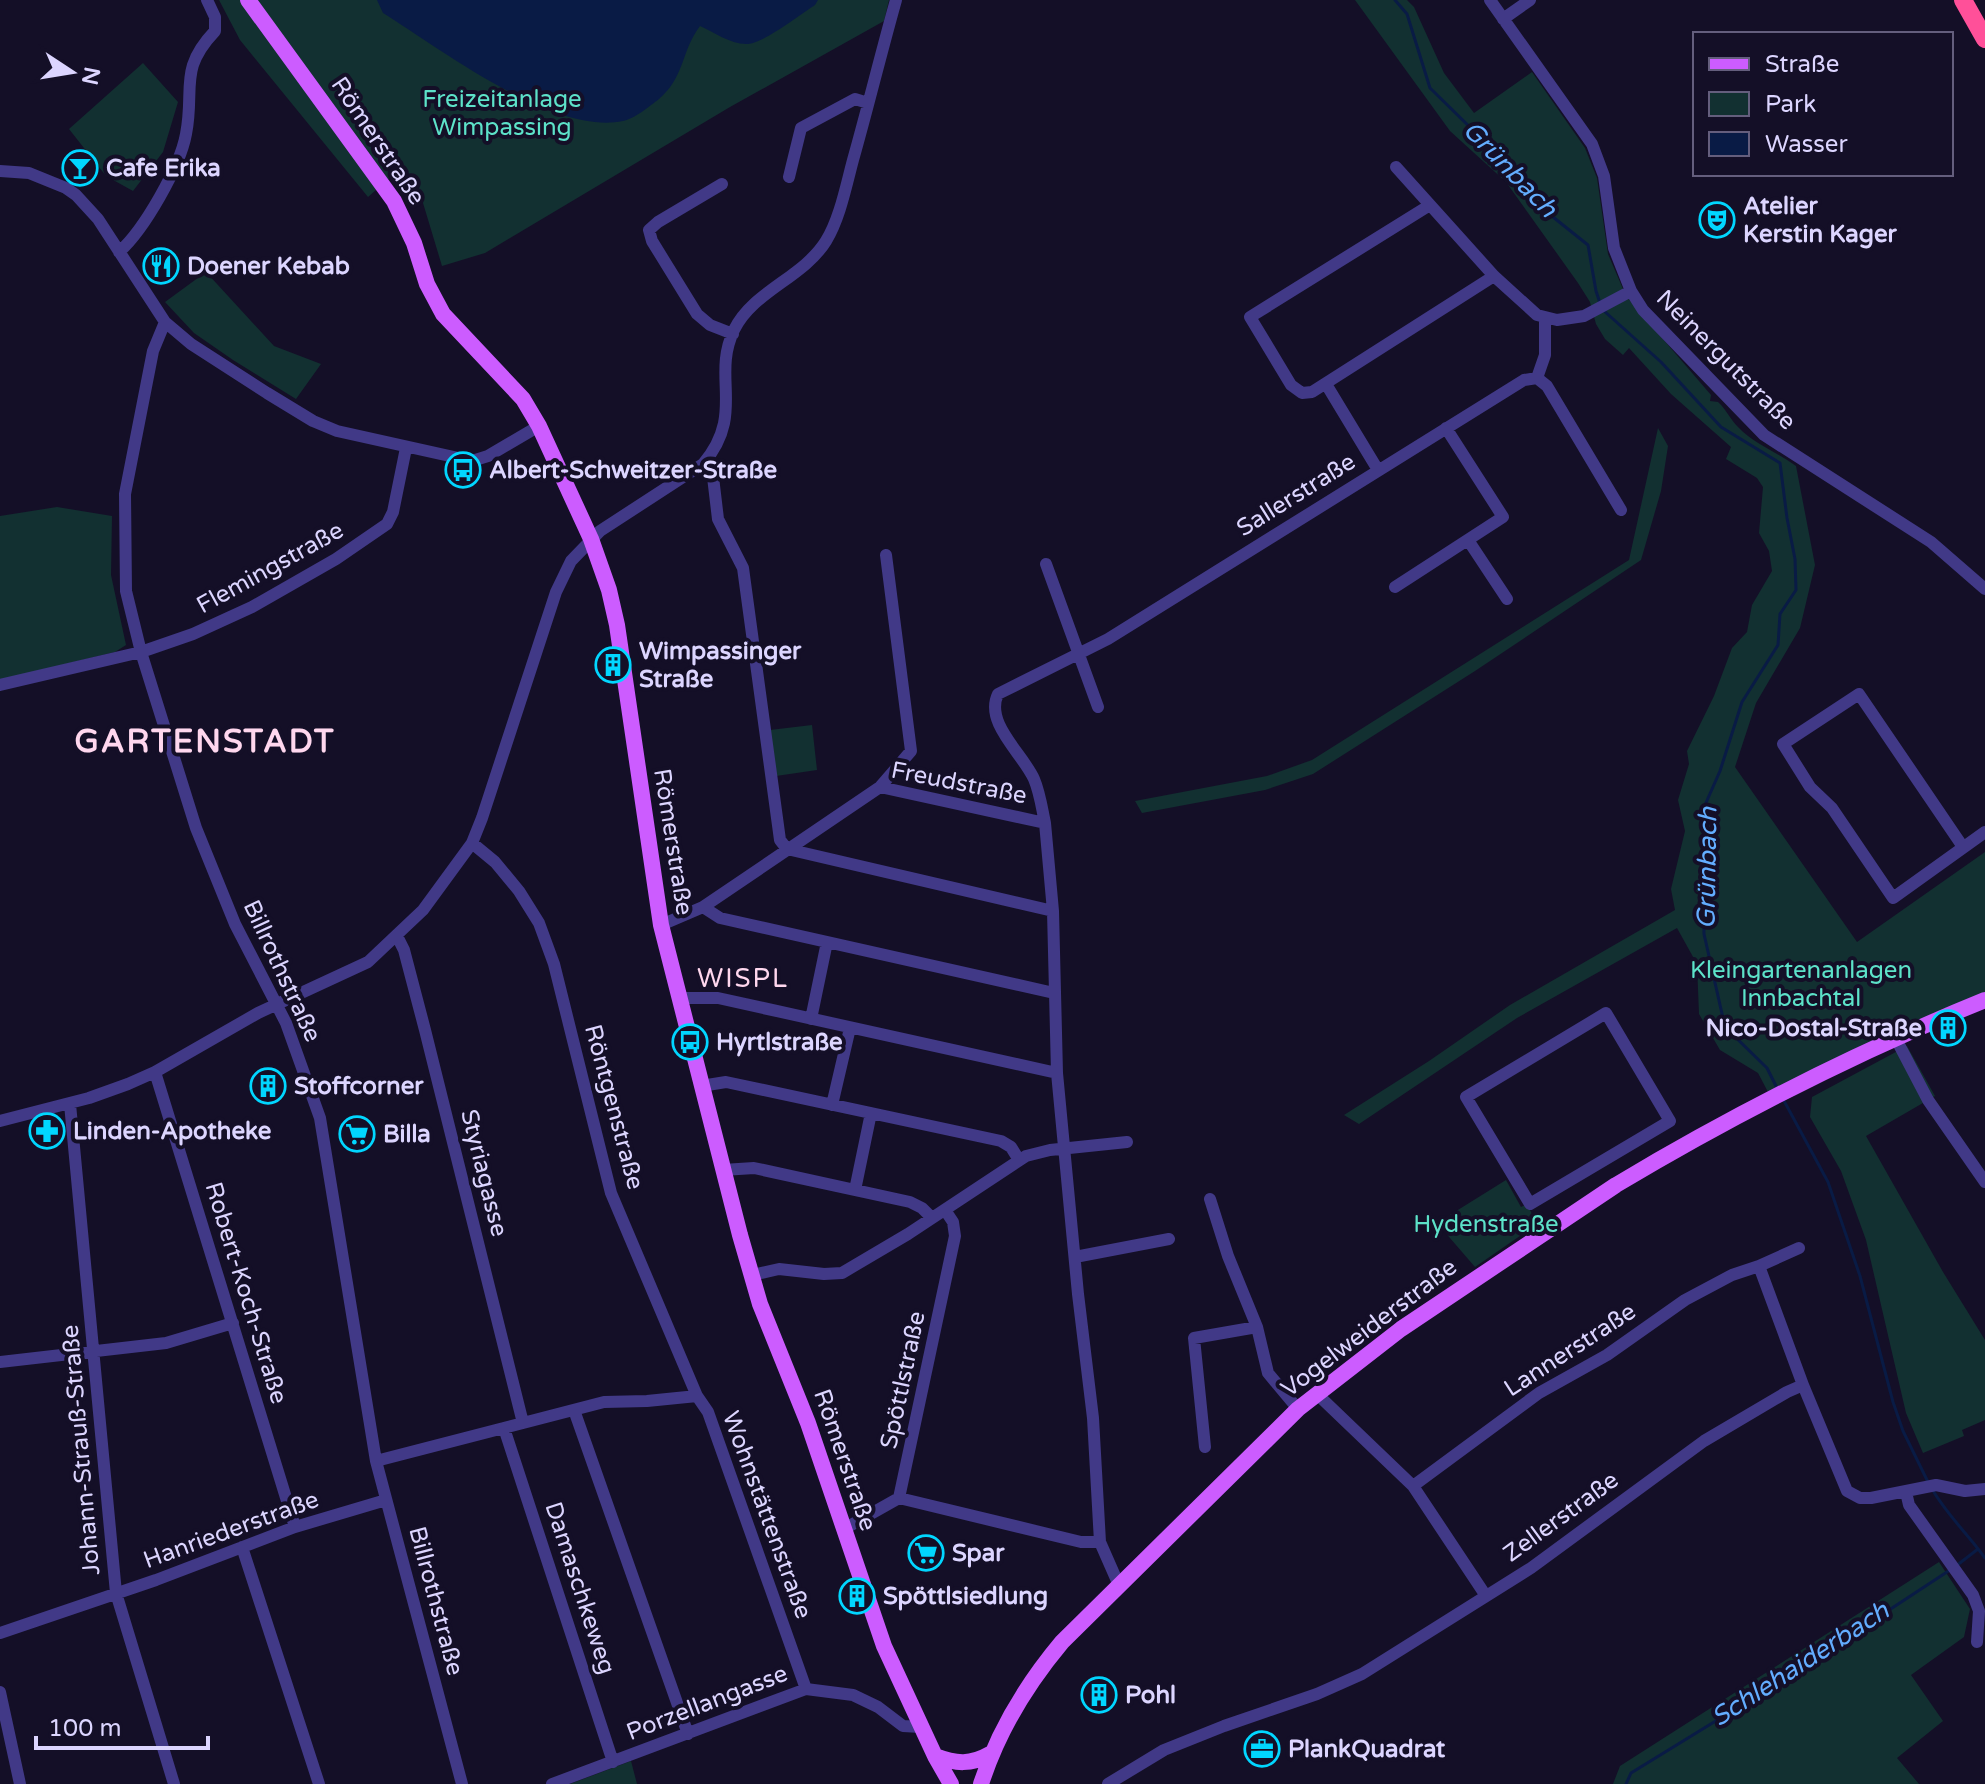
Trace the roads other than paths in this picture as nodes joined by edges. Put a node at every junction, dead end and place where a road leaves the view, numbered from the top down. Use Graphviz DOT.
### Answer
graph roads {
  1 [pos="207,0"];
  2 [pos="248,0"];
  3 [pos="896,0"];
  4 [pos="1490,0"];
  5 [pos="1530,0"];
  6 [pos="1963,0"];
  7 [pos="1503,19"];
  8 [pos="1985,39"];
  9 [pos="868,103"];
  10 [pos="1396,167"];
  11 [pos="0,171"];
  12 [pos="789,177"];
  13 [pos="722,184"];
  14 [pos="1430,205"];
  15 [pos="119,252"];
  16 [pos="1494,276"];
  17 [pos="1631,291"];
  18 [pos="1545,319"];
  19 [pos="165,322"];
  20 [pos="733,334"];
  21 [pos="1537,378"];
  22 [pos="1326,384"];
  23 [pos="539,426"];
  24 [pos="1446,428"];
  25 [pos="406,448"];
  26 [pos="703,464"];
  27 [pos="1378,470"];
  28 [pos="1621,510"];
  29 [pos="591,539"];
  30 [pos="1468,540"];
  31 [pos="886,555"];
  32 [pos="1046,564"];
  33 [pos="1395,587"];
  34 [pos="1985,589"];
  35 [pos="1507,599"];
  36 [pos="141,652"];
  37 [pos="1078,653"];
  38 [pos="0,685"];
  39 [pos="1098,707"];
  40 [pos="880,787"];
  41 [pos="1045,823"];
  42 [pos="1985,832"];
  43 [pos="472,843"];
  44 [pos="1963,847"];
  45 [pos="787,849"];
  46 [pos="703,907"];
  47 [pos="1053,911"];
  48 [pos="661,925"];
  49 [pos="397,936"];
  50 [pos="827,942"];
  51 [pos="1054,993"];
  52 [pos="679,998"];
  53 [pos="1985,1000"];
  54 [pos="277,1005"];
  55 [pos="811,1019"];
  56 [pos="850,1028"];
  57 [pos="1895,1037"];
  58 [pos="155,1072"];
  59 [pos="1057,1073"];
  60 [pos="701,1086"];
  61 [pos="70,1104"];
  62 [pos="832,1105"];
  63 [pos="871,1113"];
  64 [pos="0,1121"];
  65 [pos="1127,1142"];
  66 [pos="1065,1148"];
  67 [pos="1019,1160"];
  68 [pos="1602,1161"];
  69 [pos="723,1170"];
  70 [pos="1985,1182"];
  71 [pos="1616,1185"];
  72 [pos="855,1190"];
  73 [pos="1210,1199"];
  74 [pos="945,1210"];
  75 [pos="932,1218"];
  76 [pos="1169,1239"];
  77 [pos="1799,1248"];
  78 [pos="1075,1257"];
  79 [pos="1759,1266"];
  80 [pos="752,1275"];
  81 [pos="233,1323"];
  82 [pos="1257,1327"];
  83 [pos="93,1351"];
  84 [pos="0,1362"];
  85 [pos="1803,1385"];
  86 [pos="1317,1394"];
  87 [pos="697,1396"];
  88 [pos="1298,1409"];
  89 [pos="574,1410"];
  90 [pos="523,1423"];
  91 [pos="504,1428"];
  92 [pos="1205,1447"];
  93 [pos="376,1461"];
  94 [pos="1413,1486"];
  95 [pos="1985,1489"];
  96 [pos="1906,1492"];
  97 [pos="899,1498"];
  98 [pos="386,1500"];
  99 [pos="295,1527"];
  100 [pos="844,1529"];
  101 [pos="1100,1542"];
  102 [pos="242,1547"];
  103 [pos="1118,1583"];
  104 [pos="116,1593"];
  105 [pos="1486,1596"];
  106 [pos="0,1633"];
  107 [pos="1977,1642"];
  108 [pos="806,1689"];
  109 [pos="0,1692"];
  110 [pos="921,1727"];
  111 [pos="688,1734"];
  112 [pos="990,1754"];
  113 [pos="935,1756"];
  114 [pos="613,1762"];
  115 [pos="20,1784"];
  116 [pos="174,1784"];
  117 [pos="319,1784"];
  118 [pos="462,1784"];
  119 [pos="552,1784"];
  120 [pos="951,1784"];
  121 [pos="981,1784"];
  122 [pos="1108,1784"];
  1 -- 15 [label="street"];
  2 -- 23 [label="main road, Römerstraße"];
  3 -- 9 [label="street"];
  4 -- 7 [label="street, Neinergutstraße"];
  5 -- 7 [label="street"];
  6 -- 8 [label="highway"];
  7 -- 17 [label="street, Neinergutstraße"];
  9 -- 12 [label="street"];
  9 -- 20 [label="street"];
  10 -- 14 [label="street"];
  11 -- 15 [label="street"];
  13 -- 20 [label="street"];
  14 -- 16 [label="street"];
  14 -- 22 [label="street"];
  15 -- 19 [label="street"];
  16 -- 18 [label="street"];
  16 -- 22 [label="street"];
  17 -- 18 [label="street"];
  17 -- 34 [label="street, Neinergutstraße"];
  18 -- 21 [label="street"];
  19 -- 25 [label="street"];
  19 -- 36 [label="street, Billrothstraße"];
  20 -- 26 [label="street"];
  21 -- 24 [label="street, Sallerstraße"];
  21 -- 28 [label="street"];
  22 -- 27 [label="street"];
  23 -- 25 [label="street"];
  23 -- 29 [label="main road, Römerstraße"];
  24 -- 27 [label="street, Sallerstraße"];
  24 -- 30 [label="street"];
  25 -- 36 [label="street, Flemingstraße"];
  26 -- 29 [label="street"];
  26 -- 45 [label="street"];
  27 -- 37 [label="street, Sallerstraße"];
  29 -- 43 [label="street"];
  29 -- 48 [label="main road, Römerstraße"];
  30 -- 33 [label="street"];
  30 -- 35 [label="street"];
  31 -- 40 [label="street"];
  32 -- 37 [label="street"];
  36 -- 38 [label="street, Flemingstraße"];
  36 -- 54 [label="street, Billrothstraße"];
  37 -- 39 [label="street"];
  37 -- 41 [label="street, Sallerstraße"];
  40 -- 41 [label="street, Freudstraße"];
  40 -- 45 [label="street, Freudstraße"];
  41 -- 47 [label="street, Freudstraße"];
  42 -- 44 [label="street"];
  43 -- 49 [label="street"];
  43 -- 87 [label="street, Röntgenstraße"];
  44 -- 44 [label="street"];
  45 -- 46 [label="street, Freudstraße"];
  45 -- 47 [label="street"];
  46 -- 48 [label="street, Freudstraße"];
  46 -- 50 [label="street"];
  47 -- 51 [label="street, Freudstraße"];
  48 -- 52 [label="main road, Römerstraße"];
  49 -- 54 [label="street"];
  49 -- 90 [label="street, Styriagasse"];
  50 -- 51 [label="street"];
  50 -- 55 [label="street"];
  51 -- 59 [label="street, Freudstraße"];
  52 -- 55 [label="street"];
  52 -- 60 [label="main road, Römerstraße"];
  53 -- 57 [label="main road, Vogelweiderstraße"];
  54 -- 58 [label="street"];
  54 -- 93 [label="street, Billrothstraße"];
  55 -- 56 [label="street"];
  56 -- 59 [label="street"];
  56 -- 62 [label="street"];
  57 -- 70 [label="street"];
  57 -- 71 [label="main road, Vogelweiderstraße"];
  58 -- 61 [label="street"];
  58 -- 81 [label="street, Robert-Koch-Straße"];
  59 -- 66 [label="street, Freudstraße"];
  60 -- 62 [label="street"];
  60 -- 69 [label="main road, Römerstraße"];
  61 -- 64 [label="street"];
  61 -- 83 [label="street, Johann-Strauß-Straße"];
  62 -- 63 [label="street"];
  63 -- 67 [label="street"];
  63 -- 72 [label="street"];
  65 -- 66 [label="street"];
  66 -- 67 [label="street"];
  66 -- 78 [label="street, Freudstraße"];
  67 -- 74 [label="street"];
  68 -- 68 [label="street"];
  68 -- 71 [label="street"];
  69 -- 72 [label="street"];
  69 -- 80 [label="main road, Römerstraße"];
  71 -- 86 [label="main road, Vogelweiderstraße"];
  72 -- 75 [label="street"];
  73 -- 82 [label="street"];
  74 -- 75 [label="street"];
  74 -- 97 [label="street, Spöttlstraße"];
  75 -- 80 [label="street"];
  76 -- 78 [label="street"];
  77 -- 79 [label="street, Lannerstraße"];
  78 -- 101 [label="street, Freudstraße"];
  79 -- 85 [label="street"];
  79 -- 94 [label="street, Lannerstraße"];
  80 -- 100 [label="main road, Römerstraße"];
  81 -- 83 [label="street"];
  81 -- 99 [label="street, Robert-Koch-Straße"];
  82 -- 88 [label="street"];
  82 -- 92 [label="street"];
  83 -- 84 [label="street"];
  83 -- 104 [label="street, Johann-Strauß-Straße"];
  85 -- 96 [label="street"];
  85 -- 105 [label="street, Zellerstraße"];
  86 -- 88 [label="main road, Vogelweiderstraße"];
  86 -- 94 [label="street"];
  87 -- 89 [label="street, Wohnstättenstraße"];
  87 -- 108 [label="street, Wohnstättenstraße"];
  88 -- 103 [label="main road, Vogelweiderstraße"];
  89 -- 90 [label="street, Wohnstättenstraße"];
  89 -- 111 [label="street"];
  90 -- 91 [label="street, Wohnstättenstraße"];
  91 -- 93 [label="street, Wohnstättenstraße"];
  91 -- 114 [label="street, Damaschkeweg"];
  93 -- 98 [label="street, Billrothstraße"];
  94 -- 105 [label="street"];
  95 -- 96 [label="street"];
  96 -- 107 [label="street"];
  97 -- 100 [label="street"];
  97 -- 101 [label="street"];
  98 -- 99 [label="street, Hanriederstraße"];
  98 -- 118 [label="street, Billrothstraße"];
  99 -- 102 [label="street, Hanriederstraße"];
  100 -- 110 [label="main road, Römerstraße"];
  101 -- 103 [label="street, Freudstraße"];
  102 -- 104 [label="street, Hanriederstraße"];
  102 -- 117 [label="street"];
  103 -- 112 [label="main road, Vogelweiderstraße"];
  104 -- 106 [label="street, Hanriederstraße"];
  104 -- 116 [label="street, Johann-Strauß-Straße"];
  105 -- 122 [label="street, Zellerstraße"];
  108 -- 110 [label="street, Porzellangasse"];
  108 -- 111 [label="street, Porzellangasse"];
  109 -- 115 [label="street"];
  110 -- 113 [label="main road, Römerstraße"];
  111 -- 114 [label="street, Porzellangasse"];
  112 -- 113 [label="main road"];
  112 -- 121 [label="main road, Vogelweiderstraße"];
  113 -- 120 [label="main road, Römerstraße"];
  114 -- 119 [label="street, Porzellangasse"];
}
